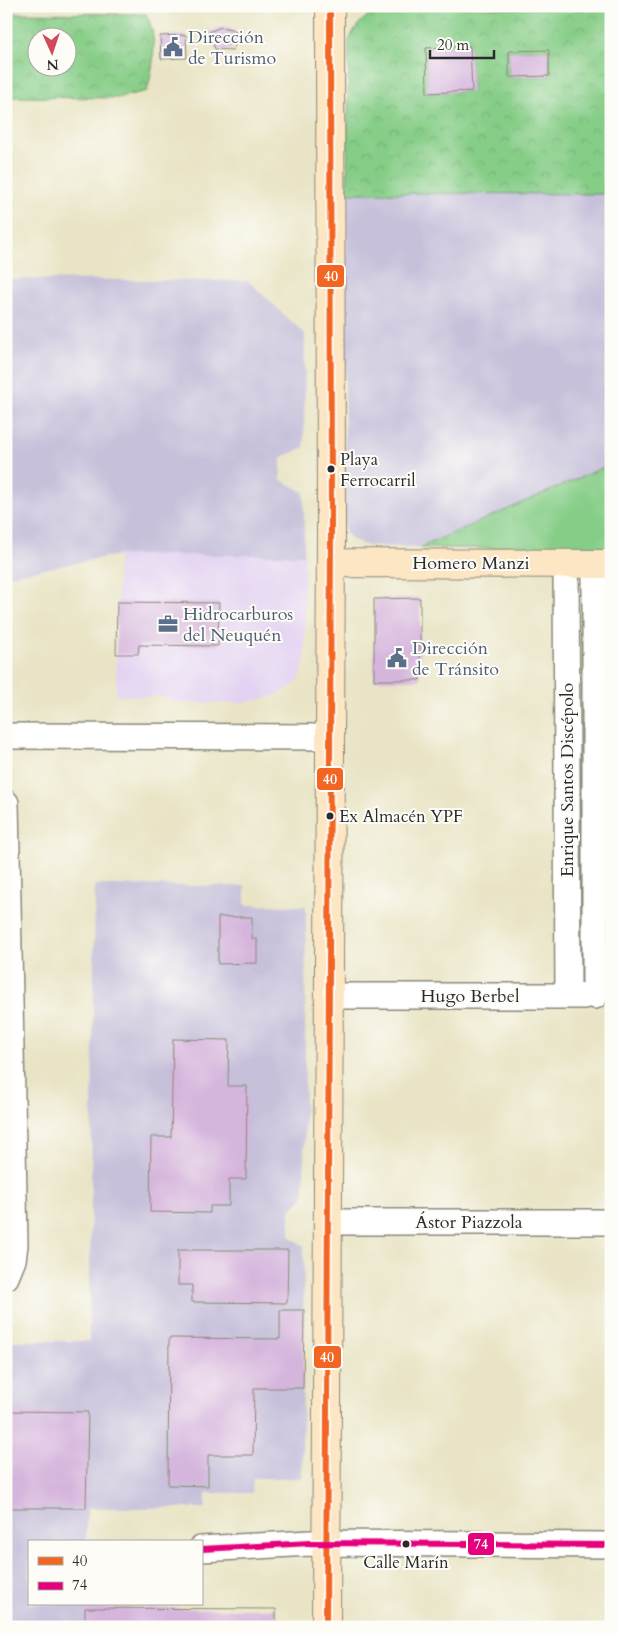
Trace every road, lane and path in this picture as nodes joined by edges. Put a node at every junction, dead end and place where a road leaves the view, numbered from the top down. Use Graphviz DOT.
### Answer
graph roads {
  1 [pos="330,6"];
  2 [pos="331,563"];
  3 [pos="566,564"];
  4 [pos="603,564"];
  5 [pos="6,736"];
  6 [pos="330,737"];
  7 [pos="6,803"];
  8 [pos="329,996"];
  9 [pos="568,996"];
  10 [pos="603,996"];
  11 [pos="328,1222"];
  12 [pos="611,1222"];
  13 [pos="6,1277"];
  14 [pos="327,1543"];
  15 [pos="611,1545"];
  16 [pos="202,1549"];
  17 [pos="326,1627"];
  1 -- 2 [label="main road"];
  2 -- 3 [label="main road, Homero Manzi"];
  2 -- 6 [label="main road"];
  3 -- 4 [label="main road, Homero Manzi"];
  3 -- 9 [label="street, Enrique Santos Discépolo"];
  4 -- 10 [label="street, Enrique Santos Discépolo"];
  5 -- 6 [label="street"];
  6 -- 8 [label="main road"];
  7 -- 13 [label="street"];
  8 -- 9 [label="street, Hugo Berbel"];
  8 -- 11 [label="main road"];
  9 -- 10 [label="street, Hugo Berbel"];
  11 -- 12 [label="street, Ástor Piazzola"];
  11 -- 14 [label="main road"];
  14 -- 15 [label="street"];
  14 -- 16 [label="street"];
  14 -- 17 [label="main road"];
}
